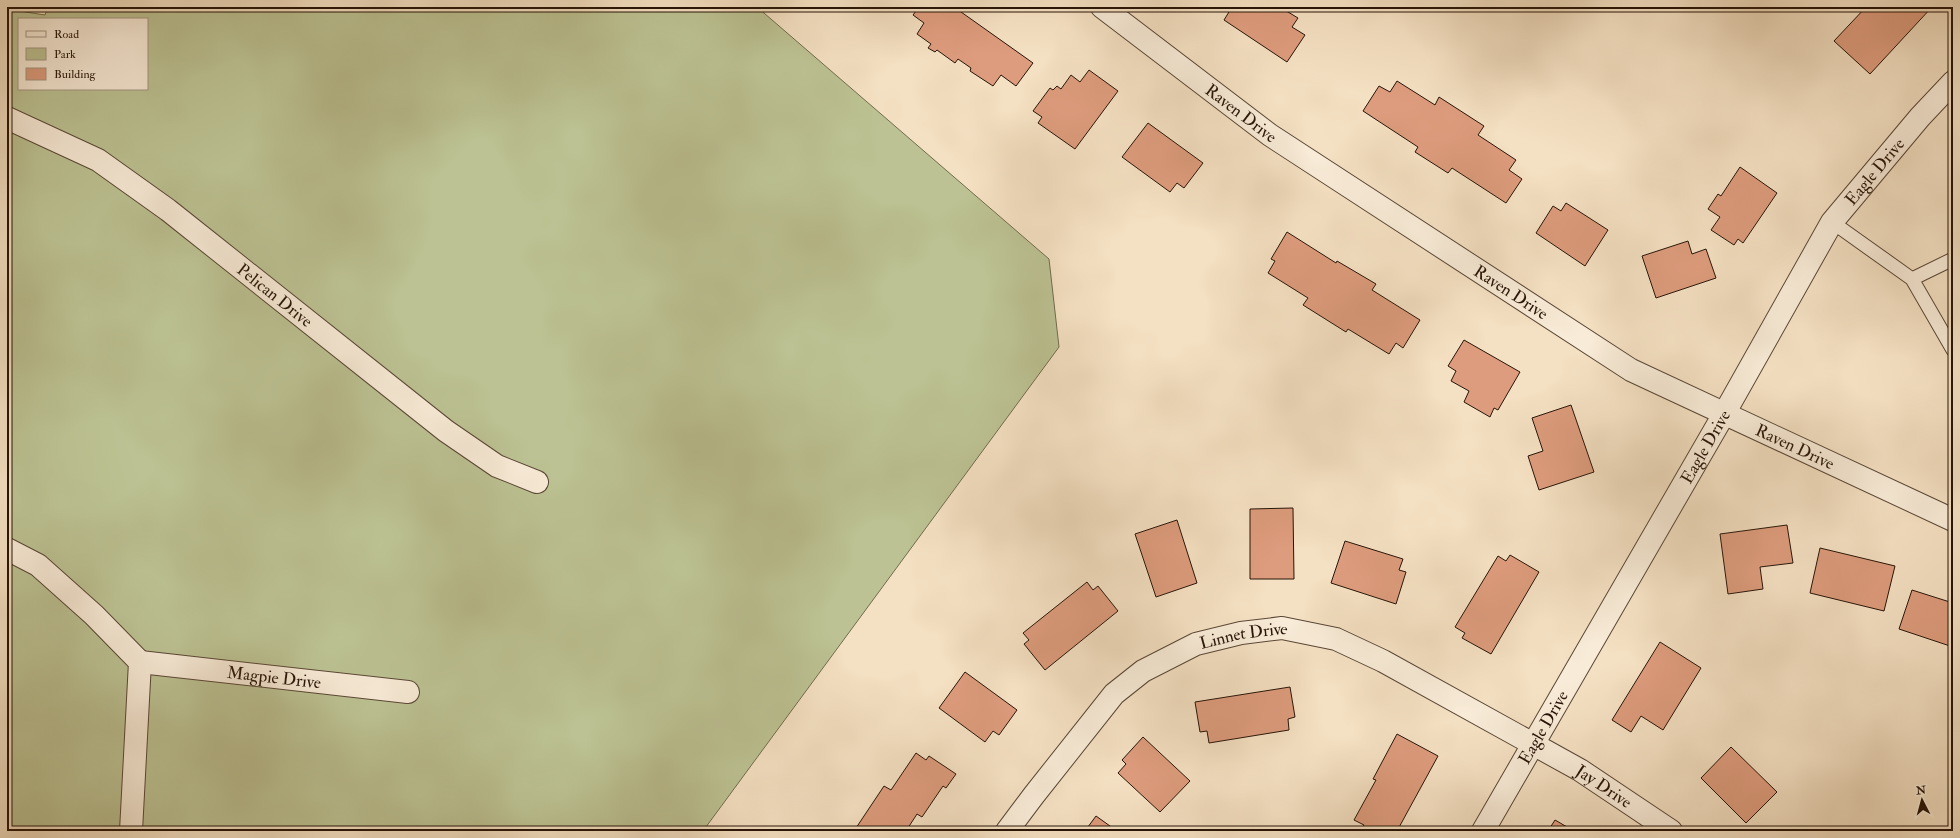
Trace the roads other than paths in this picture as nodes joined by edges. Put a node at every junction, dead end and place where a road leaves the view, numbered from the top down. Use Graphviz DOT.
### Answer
graph roads {
  1 [pos="1102,7"];
  2 [pos="1953,82"];
  3 [pos="7,118"];
  4 [pos="1832,222"];
  5 [pos="1953,259"];
  6 [pos="1912,279"];
  7 [pos="1953,350"];
  8 [pos="1724,414"];
  9 [pos="537,482"];
  10 [pos="1953,520"];
  11 [pos="7,549"];
  12 [pos="140,662"];
  13 [pos="408,692"];
  14 [pos="1534,744"];
  15 [pos="131,831"];
  16 [pos="1007,831"];
  17 [pos="1483,831"];
  18 [pos="1671,831"];
  1 -- 8 [label="street, Raven Drive"];
  2 -- 4 [label="street, Eagle Drive"];
  3 -- 9 [label="street, Pelican Drive"];
  4 -- 6 [label="lane"];
  4 -- 8 [label="street, Eagle Drive"];
  5 -- 6 [label="lane"];
  6 -- 7 [label="lane"];
  8 -- 10 [label="street, Raven Drive"];
  8 -- 14 [label="street, Eagle Drive"];
  11 -- 12 [label="street"];
  12 -- 13 [label="street, Magpie Drive"];
  12 -- 15 [label="street"];
  14 -- 16 [label="street, Linnet Drive"];
  14 -- 17 [label="street, Eagle Drive"];
  14 -- 18 [label="street, Jay Drive"];
}
